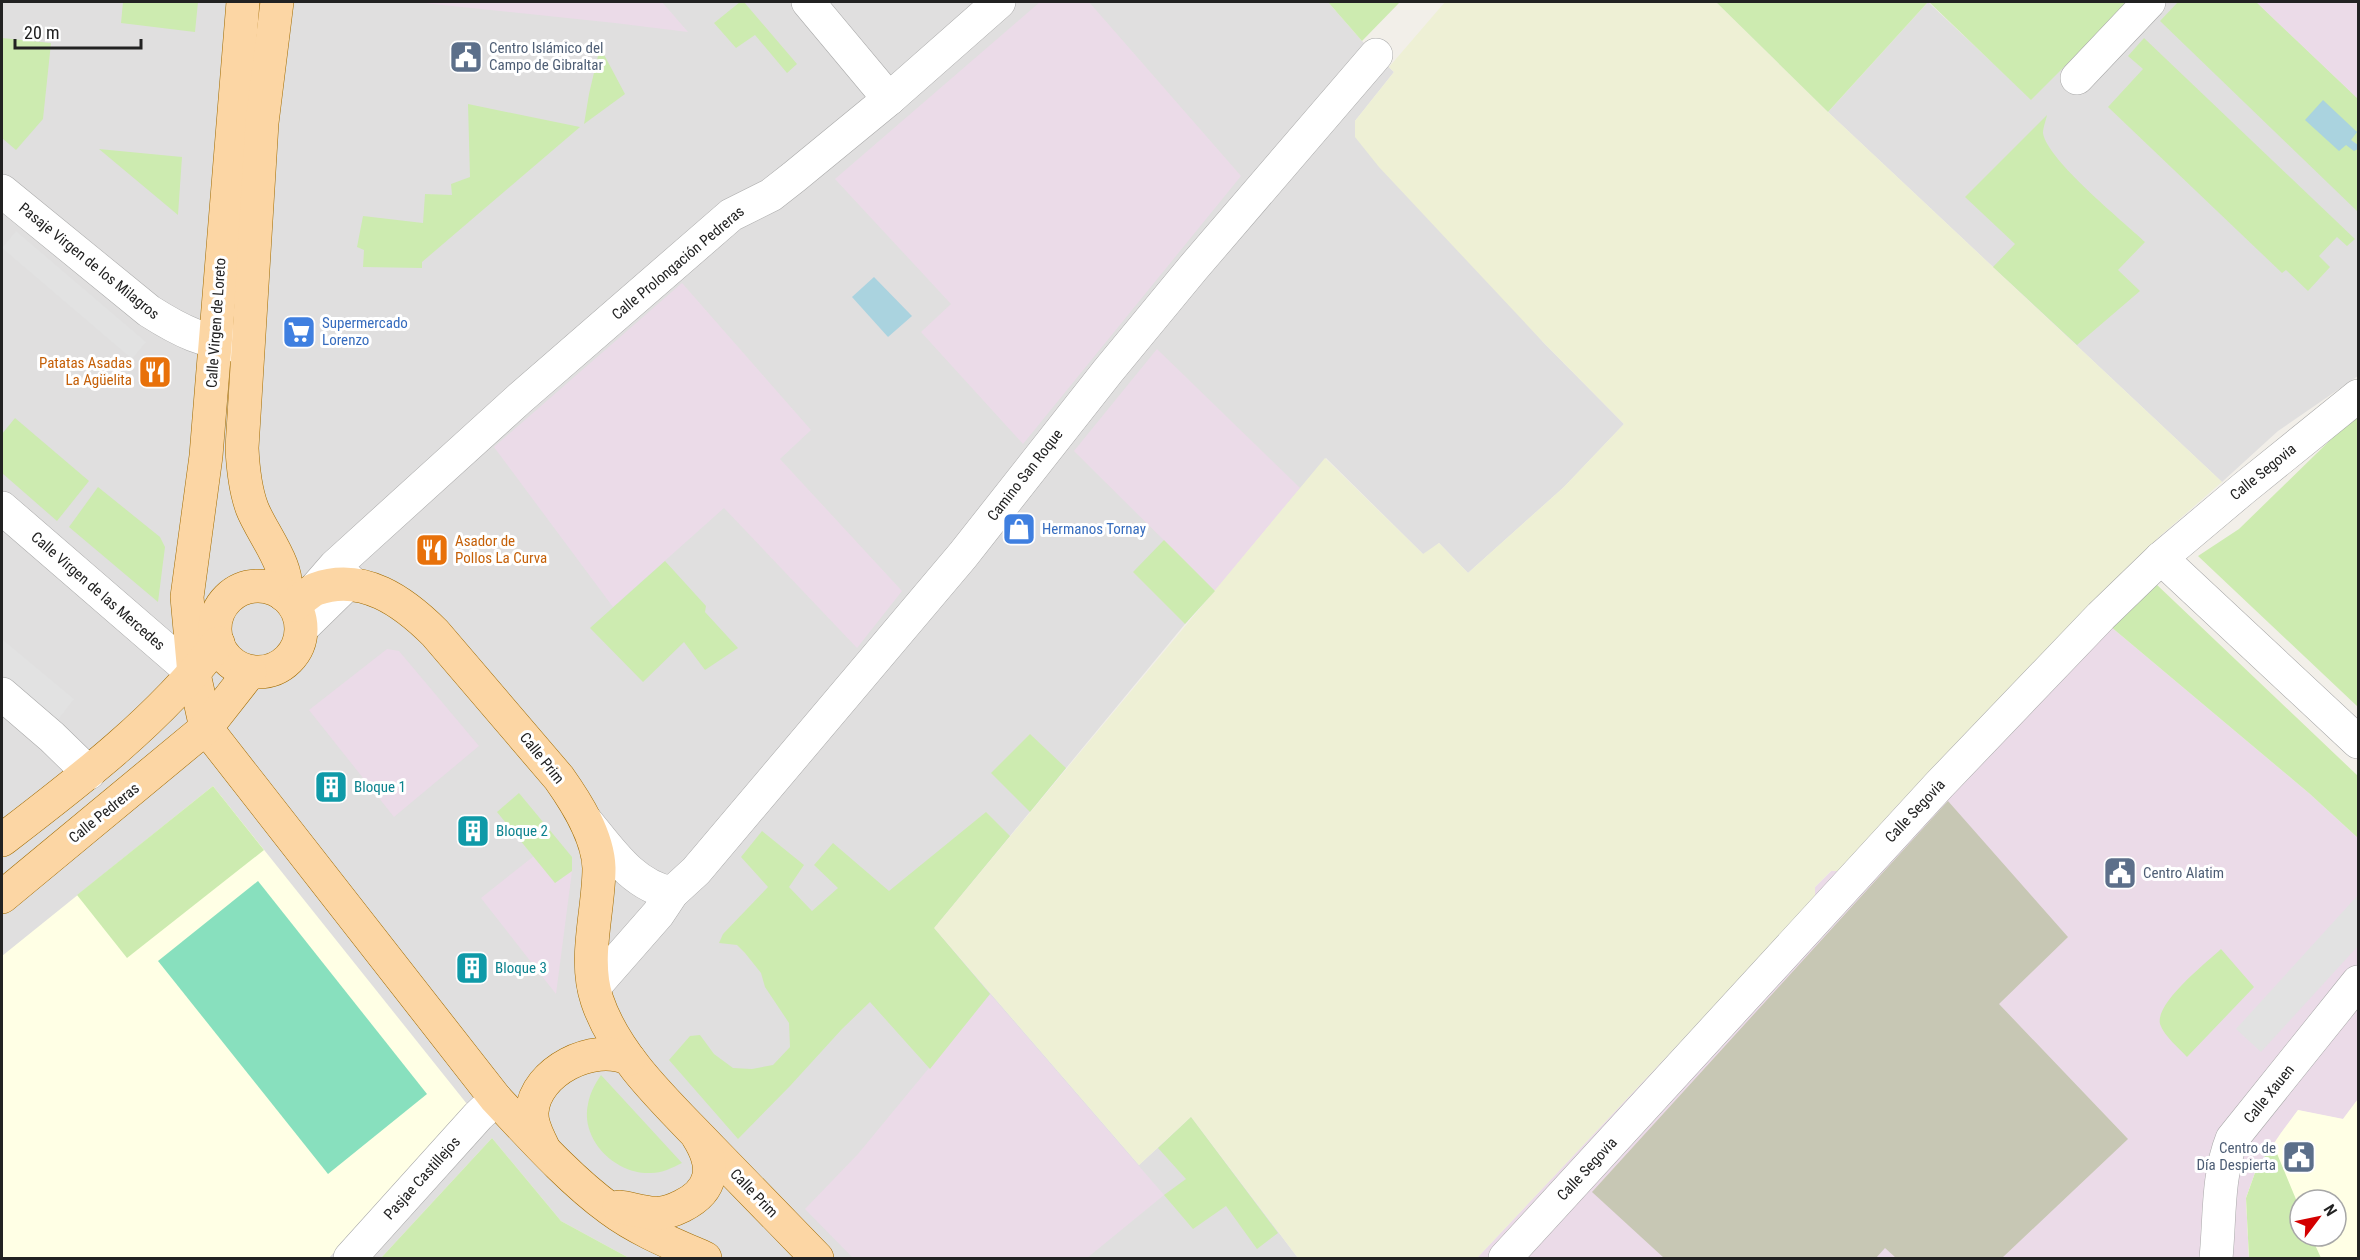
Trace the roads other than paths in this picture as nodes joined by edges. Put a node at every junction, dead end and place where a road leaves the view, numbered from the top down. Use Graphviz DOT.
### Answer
graph roads {
  1 [pos="243,2"];
  2 [pos="277,2"];
  3 [pos="808,2"];
  4 [pos="999,2"];
  5 [pos="2149,2"];
  6 [pos="1376,55"];
  7 [pos="2077,78"];
  8 [pos="890,99"];
  9 [pos="2,191"];
  10 [pos="215,343"];
  11 [pos="247,346"];
  12 [pos="2358,396"];
  13 [pos="2,508"];
  14 [pos="365,543"];
  15 [pos="2161,558"];
  16 [pos="348,585"];
  17 [pos="394,598"];
  18 [pos="299,604"];
  19 [pos="188,610"];
  20 [pos="217,636"];
  21 [pos="250,672"];
  22 [pos="194,675"];
  23 [pos="2,694"];
  24 [pos="206,728"];
  25 [pos="2358,742"];
  26 [pos="89,773"];
  27 [pos="583,817"];
  28 [pos="2,840"];
  29 [pos="672,893"];
  30 [pos="2,897"];
  31 [pos="2358,982"];
  32 [pos="594,987"];
  33 [pos="629,1059"];
  34 [pos="496,1099"];
  35 [pos="692,1128"];
  36 [pos="544,1150"];
  37 [pos="605,1204"];
  38 [pos="350,1258"];
  39 [pos="705,1258"];
  40 [pos="817,1258"];
  41 [pos="1504,1258"];
  42 [pos="2216,1258"];
  1 -- 10 [label="main road, Calle Virgen de Loreto"];
  2 -- 11 [label="main road"];
  3 -- 8 [label="street"];
  4 -- 8 [label="street, Calle Prolongación Pedreras"];
  5 -- 7 [label="street"];
  6 -- 29 [label="street, Camino San Roque"];
  8 -- 14 [label="street, Calle Prolongación Pedreras"];
  9 -- 10 [label="street, Pasaje Virgen de los Milagros"];
  10 -- 11 [label="street, Pasaje Virgen de los Milagros"];
  10 -- 19 [label="main road, Calle Virgen de Loreto"];
  11 -- 18 [label="main road"];
  12 -- 15 [label="street, Calle Segovia"];
  13 -- 22 [label="street, Calle Virgen de las Mercedes"];
  14 -- 16 [label="street, Calle Prolongación Pedreras"];
  14 -- 17 [label="street"];
  14 -- 18 [label="street, Calle Prolongación Pedreras"];
  15 -- 25 [label="street"];
  15 -- 41 [label="street, Calle Segovia"];
  16 -- 17 [label="main road, Calle Prim"];
  16 -- 18 [label="street, Calle Prolongación Pedreras"];
  17 -- 27 [label="main road, Calle Prim"];
  18 -- 20 [label="main road"];
  18 -- 21 [label="main road"];
  19 -- 20 [label="main road"];
  19 -- 22 [label="main road"];
  20 -- 21 [label="main road"];
  20 -- 22 [label="main road"];
  21 -- 24 [label="main road, Calle Pedreras"];
  22 -- 24 [label="main road"];
  22 -- 26 [label="main road"];
  23 -- 26 [label="street"];
  24 -- 30 [label="main road, Calle Pedreras"];
  24 -- 34 [label="main road"];
  26 -- 28 [label="main road"];
  27 -- 29 [label="street"];
  27 -- 32 [label="main road, Calle Prim"];
  29 -- 32 [label="street, Camino San Roque"];
  31 -- 42 [label="street, Calle Xauen"];
  32 -- 33 [label="main road, Calle Prim"];
  33 -- 35 [label="main road, Calle Prim"];
  33 -- 36 [label="main road"];
  34 -- 36 [label="main road"];
  34 -- 38 [label="street, Pasjae Castillejos"];
  35 -- 37 [label="main road, Calle Prim"];
  35 -- 40 [label="main road, Calle Prim"];
  36 -- 37 [label="main road"];
  37 -- 39 [label="main road"];
}
